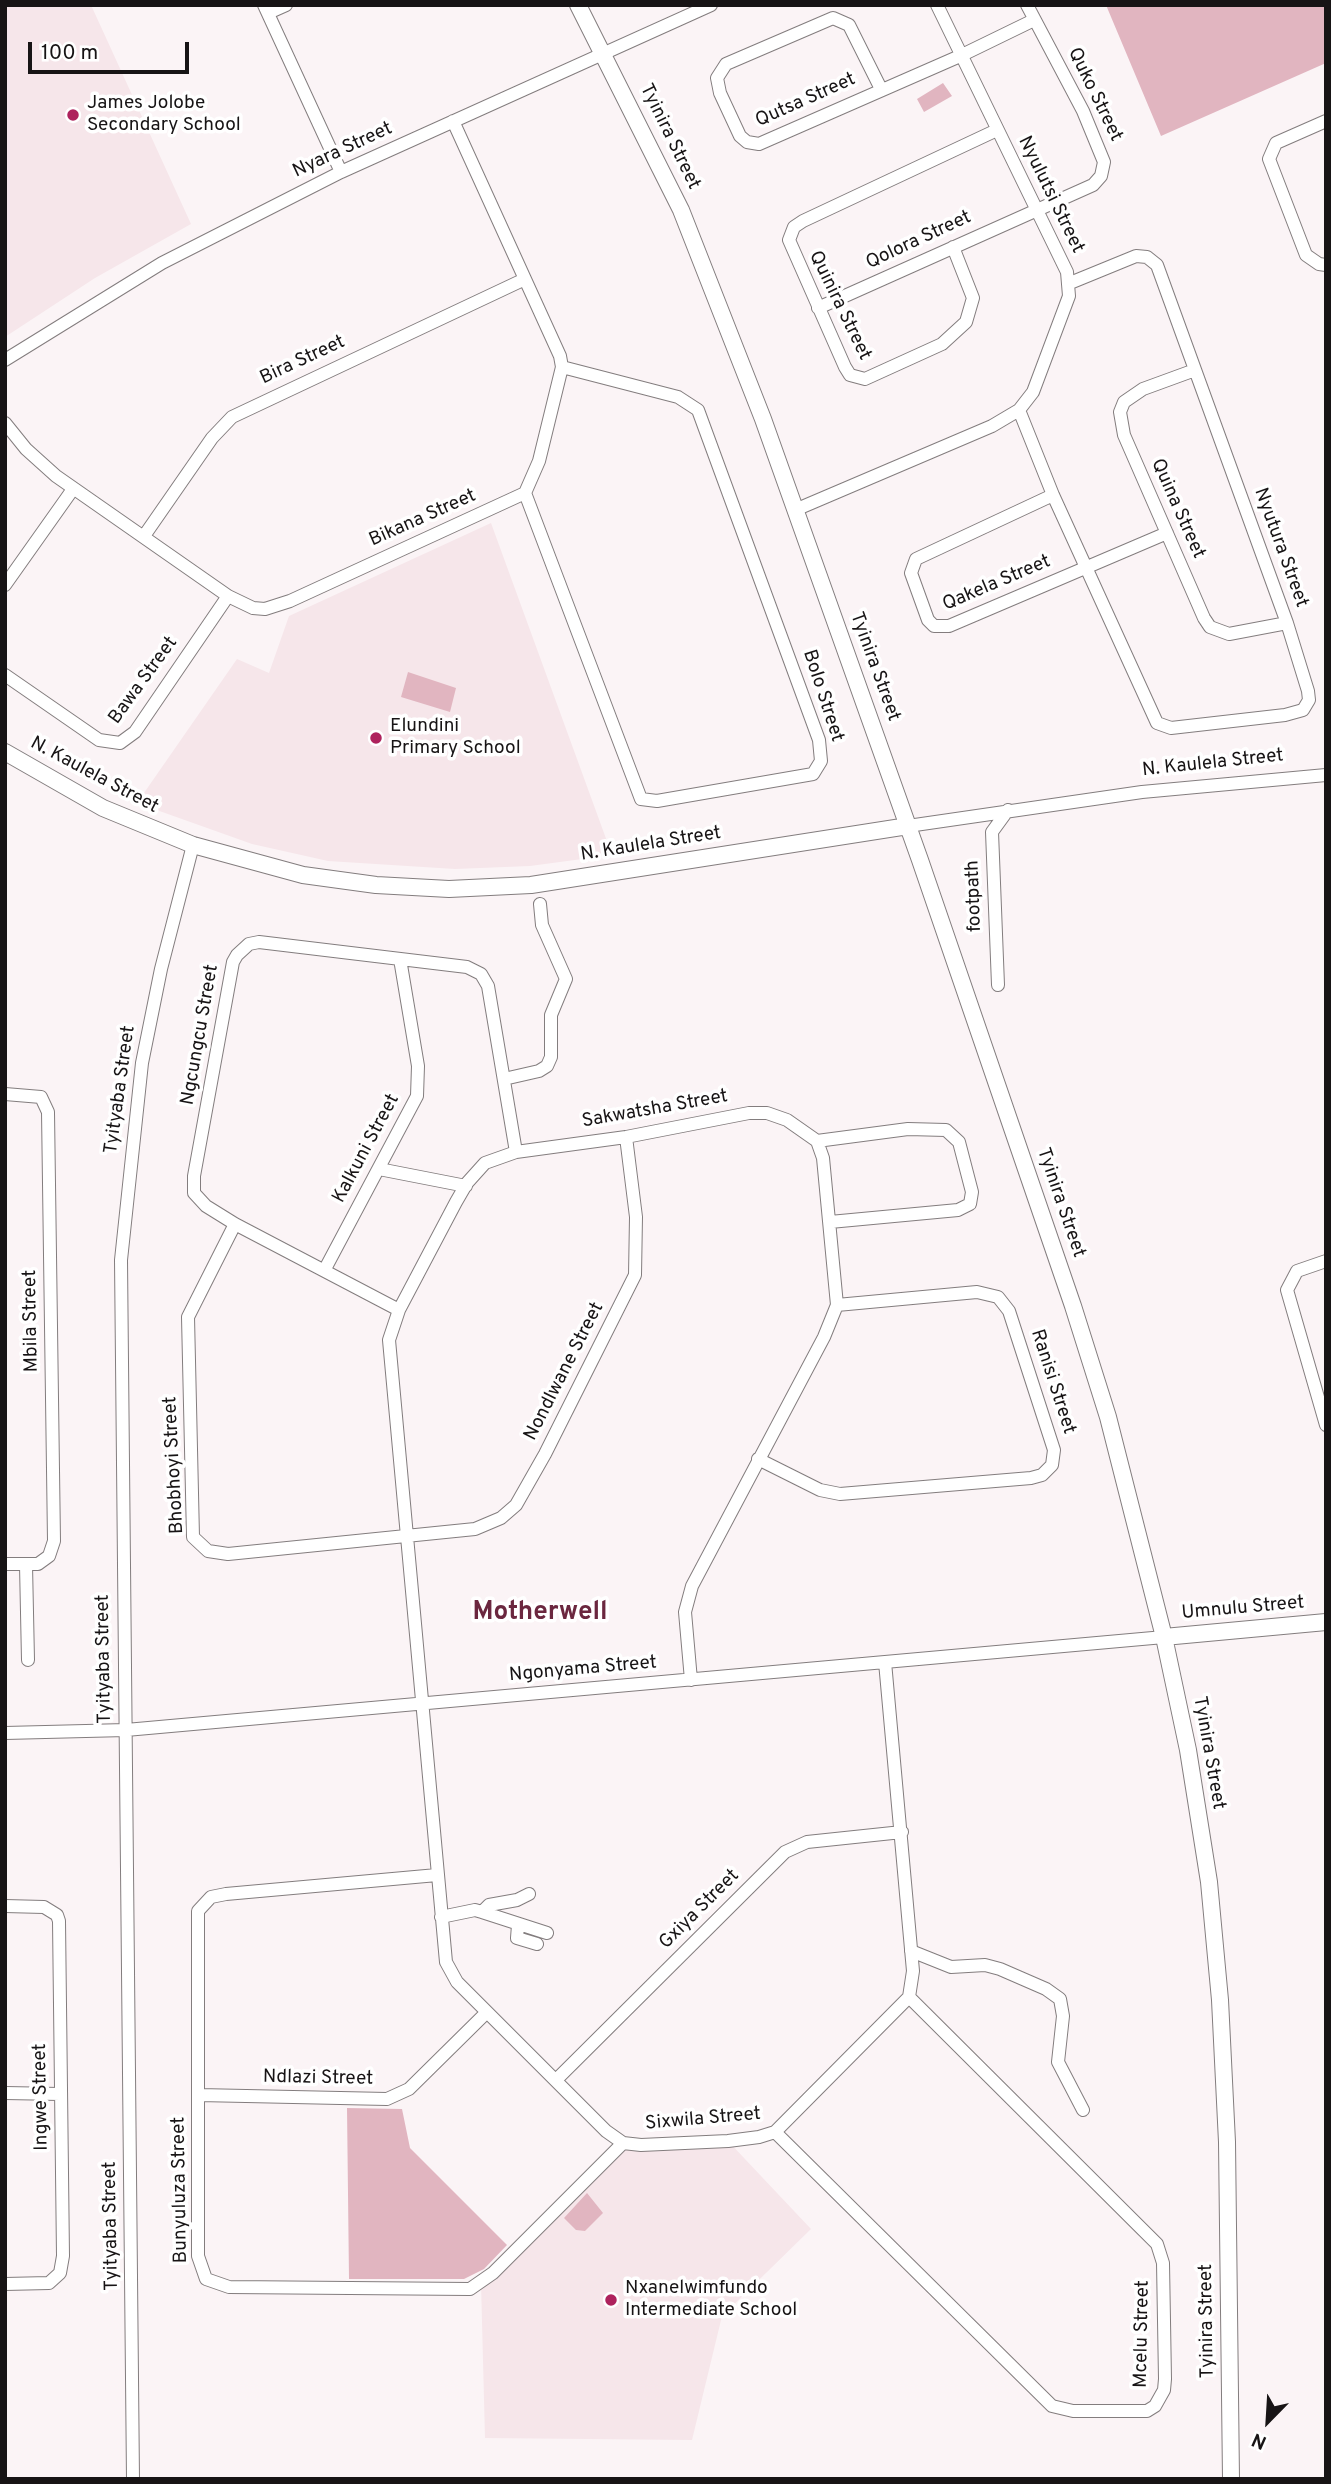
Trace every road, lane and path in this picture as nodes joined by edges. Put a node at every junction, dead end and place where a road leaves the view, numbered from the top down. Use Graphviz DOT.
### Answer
graph roads {
  1 [pos="286,5"];
  2 [pos="578,5"];
  3 [pos="711,5"];
  4 [pos="937,5"];
  5 [pos="1027,5"];
  6 [pos="266,9"];
  7 [pos="1034,20"];
  8 [pos="605,53"];
  9 [pos="960,56"];
  10 [pos="881,89"];
  11 [pos="453,121"];
  12 [pos="1326,121"];
  13 [pos="997,130"];
  14 [pos="341,172"];
  15 [pos="1037,208"];
  16 [pos="953,247"];
  17 [pos="1326,265"];
  18 [pos="525,279"];
  19 [pos="1070,283"];
  20 [pos="818,308"];
  21 [pos="5,360"];
  22 [pos="562,367"];
  23 [pos="1195,370"];
  24 [pos="1018,410"];
  25 [pos="5,423"];
  26 [pos="73,489"];
  27 [pos="525,493"];
  28 [pos="1053,495"];
  29 [pos="795,510"];
  30 [pos="1167,533"];
  31 [pos="144,536"];
  32 [pos="1088,566"];
  33 [pos="5,584"];
  34 [pos="228,596"];
  35 [pos="1287,622"];
  36 [pos="5,675"];
  37 [pos="5,752"];
  38 [pos="1326,775"];
  39 [pos="1008,810"];
  40 [pos="908,827"];
  41 [pos="193,845"];
  42 [pos="540,904"];
  43 [pos="400,959"];
  44 [pos="998,985"];
  45 [pos="504,1079"];
  46 [pos="5,1094"];
  47 [pos="626,1137"];
  48 [pos="817,1141"];
  49 [pos="516,1152"];
  50 [pos="379,1169"];
  51 [pos="466,1185"];
  52 [pos="830,1222"];
  53 [pos="235,1224"];
  54 [pos="1326,1262"];
  55 [pos="325,1269"];
  56 [pos="837,1305"];
  57 [pos="399,1310"];
  58 [pos="1326,1425"];
  59 [pos="758,1458"];
  60 [pos="408,1535"];
  61 [pos="5,1564"];
  62 [pos="26,1565"];
  63 [pos="1326,1622"];
  64 [pos="1164,1637"];
  65 [pos="28,1660"];
  66 [pos="885,1662"];
  67 [pos="691,1680"];
  68 [pos="421,1704"];
  69 [pos="125,1730"];
  70 [pos="5,1732"];
  71 [pos="902,1832"];
  72 [pos="437,1875"];
  73 [pos="529,1894"];
  74 [pos="5,1906"];
  75 [pos="482,1912"];
  76 [pos="441,1917"];
  77 [pos="518,1925"];
  78 [pos="547,1933"];
  79 [pos="537,1944"];
  80 [pos="911,1951"];
  81 [pos="909,1997"];
  82 [pos="486,2012"];
  83 [pos="556,2080"];
  84 [pos="5,2093"];
  85 [pos="60,2094"];
  86 [pos="199,2095"];
  87 [pos="1083,2110"];
  88 [pos="775,2132"];
  89 [pos="623,2143"];
  90 [pos="5,2284"];
  91 [pos="134,2479"];
  92 [pos="1231,2479"];
  1 -- 6 [label="street"];
  2 -- 8 [label="street, Tyinira Street"];
  3 -- 8 [label="street, Nyara Street"];
  4 -- 9 [label="street, Nyulutsi Street"];
  5 -- 7 [label="street, Quko Street"];
  6 -- 14 [label="street"];
  7 -- 9 [label="street, Qutsa Street"];
  7 -- 15 [label="street, Quko Street"];
  8 -- 11 [label="street, Nyara Street"];
  8 -- 29 [label="street, Tyinira Street"];
  9 -- 10 [label="street, Qutsa Street"];
  9 -- 13 [label="street, Nyulutsi Street"];
  10 -- 10 [label="street, Qutsa Street"];
  11 -- 14 [label="street, Nyara Street"];
  11 -- 18 [label="street"];
  12 -- 17 [label="street"];
  13 -- 15 [label="street, Nyulutsi Street"];
  13 -- 20 [label="street, Quinira Street"];
  14 -- 21 [label="street, Nyara Street"];
  15 -- 16 [label="street, Qolora Street"];
  15 -- 19 [label="street, Nyulutsi Street"];
  16 -- 20 [label="street, Qolora Street"];
  16 -- 20 [label="street, Quinira Street"];
  18 -- 22 [label="street"];
  18 -- 31 [label="street, Bira Street"];
  19 -- 23 [label="street, Nyutura Street"];
  19 -- 24 [label="street, Nyulutsi Street"];
  22 -- 27 [label="street"];
  22 -- 27 [label="street, Bolo Street"];
  23 -- 30 [label="street, Quina Street"];
  23 -- 35 [label="street, Nyutura Street"];
  24 -- 28 [label="street, Nyutura Street"];
  24 -- 29 [label="street, Nyulutsi Street"];
  25 -- 26 [label="street, Bikana Street"];
  26 -- 31 [label="street, Bikana Street"];
  26 -- 33 [label="street"];
  27 -- 34 [label="street, Bikana Street"];
  28 -- 32 [label="street, Nyutura Street"];
  28 -- 32 [label="street, Qakela Street"];
  29 -- 40 [label="street, Tyinira Street"];
  30 -- 32 [label="street"];
  30 -- 35 [label="street, Quina Street"];
  31 -- 34 [label="street, Bikana Street"];
  32 -- 35 [label="street, Nyutura Street"];
  34 -- 36 [label="street, Bawa Street"];
  37 -- 41 [label="street, N. Kaulela Street"];
  38 -- 39 [label="street, N. Kaulela Street"];
  39 -- 40 [label="street, N. Kaulela Street"];
  39 -- 44 [label="street, footpath"];
  40 -- 41 [label="street, N. Kaulela Street"];
  40 -- 64 [label="street, Tyinira Street"];
  41 -- 69 [label="street, Tyityaba Street"];
  42 -- 45 [label="street"];
  43 -- 45 [label="street, Ngcungcu Street"];
  43 -- 50 [label="street, Kalkuni Street"];
  43 -- 53 [label="street, Ngcungcu Street"];
  45 -- 49 [label="street, Ngcungcu Street"];
  46 -- 62 [label="street, Mbila Street"];
  47 -- 48 [label="street, Sakwatsha Street"];
  47 -- 49 [label="street, Sakwatsha Street"];
  47 -- 60 [label="street, Nondlwane Street"];
  48 -- 52 [label="street"];
  48 -- 52 [label="street"];
  49 -- 51 [label="street, Sakwatsha Street"];
  50 -- 51 [label="street"];
  50 -- 55 [label="street, Kalkuni Street"];
  51 -- 57 [label="street, Sakwatsha Street"];
  52 -- 56 [label="street"];
  53 -- 55 [label="street, Ngcungcu Street"];
  53 -- 60 [label="street, Bhobhoyi Street"];
  54 -- 58 [label="street"];
  55 -- 57 [label="street, Ngcungcu Street"];
  56 -- 59 [label="street"];
  56 -- 59 [label="street, Ranisi Street"];
  57 -- 60 [label="street, Sakwatsha Street"];
  59 -- 67 [label="street"];
  60 -- 68 [label="street, Sakwatsha Street"];
  61 -- 62 [label="street"];
  62 -- 65 [label="street"];
  63 -- 64 [label="street, Umnulu Street"];
  64 -- 66 [label="street, Ngonyama Street"];
  64 -- 92 [label="street, Tyinira Street"];
  66 -- 67 [label="street, Ngonyama Street"];
  66 -- 71 [label="street"];
  67 -- 68 [label="street, Ngonyama Street"];
  68 -- 69 [label="street, Ngonyama Street"];
  68 -- 72 [label="street, Sixwila Street"];
  69 -- 70 [label="street, Ngonyama Street"];
  69 -- 91 [label="street, Tyityaba Street"];
  71 -- 80 [label="street"];
  71 -- 83 [label="street, Gxiya Street"];
  72 -- 76 [label="street, Sixwila Street"];
  72 -- 86 [label="street, Bunyuluza Street"];
  73 -- 75 [label="street"];
  74 -- 85 [label="street, Ingwe Street"];
  75 -- 76 [label="street"];
  75 -- 77 [label="street"];
  76 -- 82 [label="street, Sixwila Street"];
  77 -- 78 [label="street"];
  77 -- 79 [label="street"];
  80 -- 81 [label="street"];
  80 -- 87 [label="street"];
  81 -- 88 [label="street, Sixwila Street"];
  81 -- 88 [label="street, Mcelu Street"];
  82 -- 83 [label="street, Sixwila Street"];
  82 -- 86 [label="street, Ndlazi Street"];
  83 -- 89 [label="street, Sixwila Street"];
  84 -- 85 [label="street"];
  85 -- 90 [label="street, Ingwe Street"];
  86 -- 89 [label="street, Bunyuluza Street"];
  88 -- 89 [label="street, Sixwila Street"];
}
